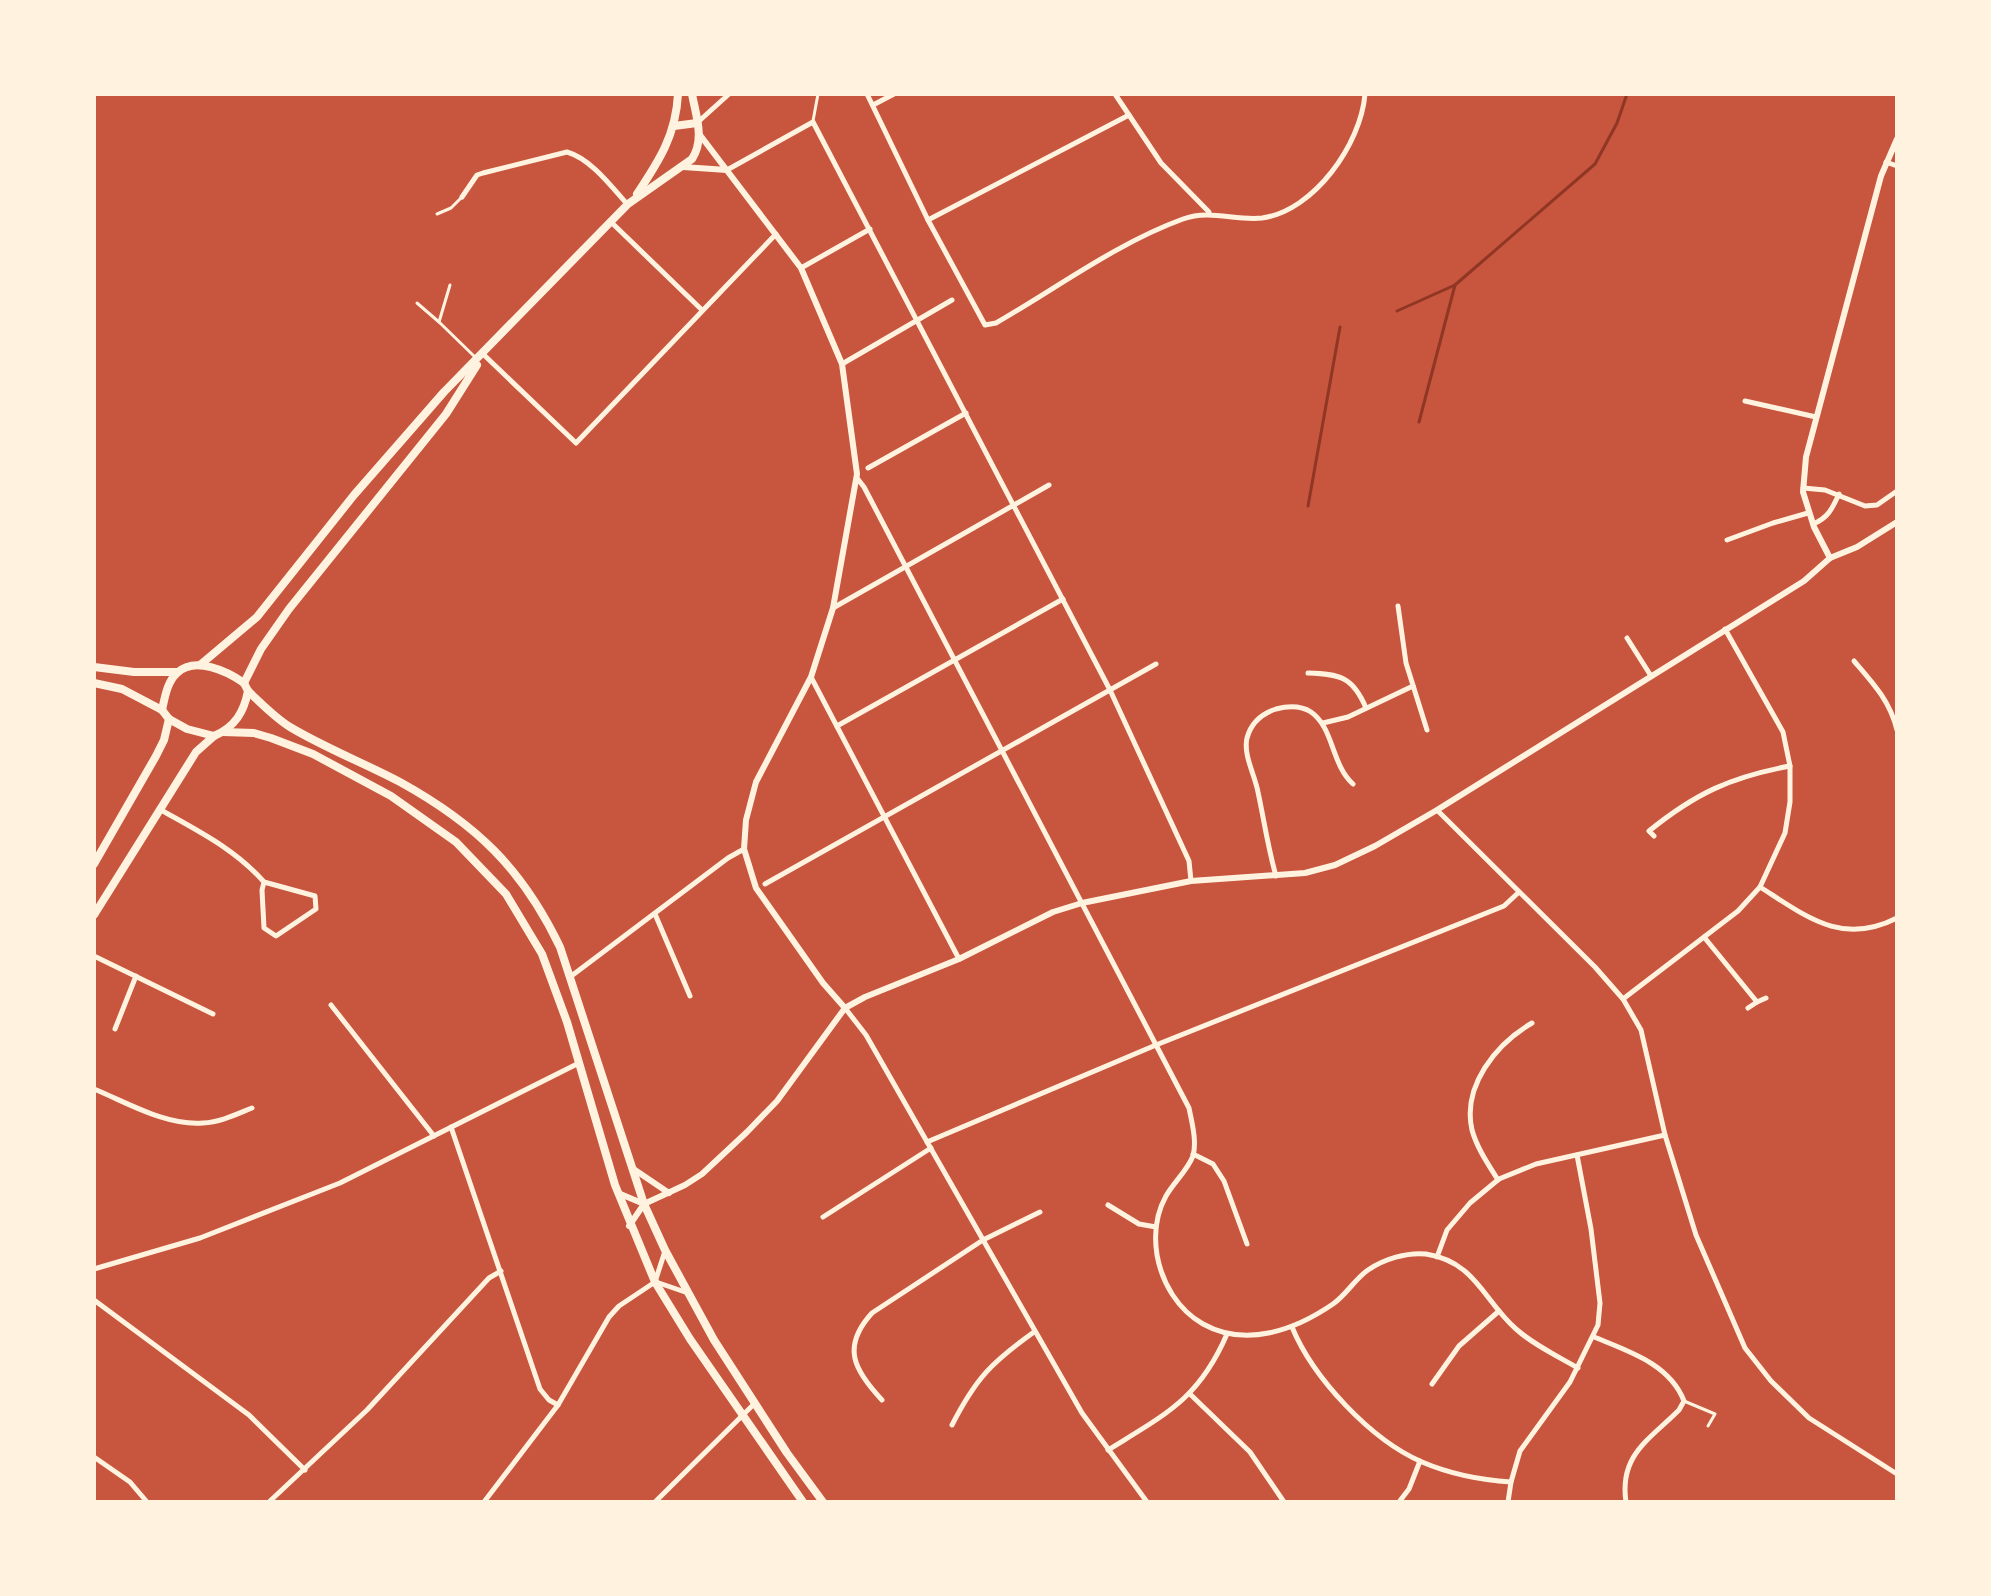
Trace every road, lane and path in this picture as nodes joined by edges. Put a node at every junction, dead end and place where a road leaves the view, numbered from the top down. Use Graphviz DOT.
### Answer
graph roads {
  1 [pos="678,94"];
  2 [pos="692,94"];
  3 [pos="729,94"];
  4 [pos="818,94"];
  5 [pos="867,94"];
  6 [pos="894,94"];
  7 [pos="1115,94"];
  8 [pos="1365,94"];
  9 [pos="873,105"];
  10 [pos="1129,115"];
  11 [pos="813,122"];
  12 [pos="697,123"];
  13 [pos="674,126"];
  14 [pos="700,135"];
  15 [pos="1897,139"];
  16 [pos="663,155"];
  17 [pos="1886,162"];
  18 [pos="1897,166"];
  19 [pos="681,167"];
  20 [pos="727,170"];
  21 [pos="462,197"];
  22 [pos="631,201"];
  23 [pos="1210,213"];
  24 [pos="437,214"];
  25 [pos="928,220"];
  26 [pos="611,222"];
  27 [pos="870,229"];
  28 [pos="776,233"];
  29 [pos="801,268"];
  30 [pos="450,285"];
  31 [pos="952,300"];
  32 [pos="417,303"];
  33 [pos="702,310"];
  34 [pos="917,319"];
  35 [pos="439,322"];
  36 [pos="480,357"];
  37 [pos="842,364"];
  38 [pos="1745,401"];
  39 [pos="966,413"];
  40 [pos="1816,417"];
  41 [pos="868,468"];
  42 [pos="857,478"];
  43 [pos="1049,485"];
  44 [pos="1803,488"];
  45 [pos="1897,491"];
  46 [pos="1839,494"];
  47 [pos="1014,505"];
  48 [pos="1808,513"];
  49 [pos="1897,522"];
  50 [pos="1813,524"];
  51 [pos="1727,540"];
  52 [pos="1830,558"];
  53 [pos="906,566"];
  54 [pos="1063,599"];
  55 [pos="1398,606"];
  56 [pos="833,608"];
  57 [pos="1725,629"];
  58 [pos="1627,638"];
  59 [pos="955,660"];
  60 [pos="1854,661"];
  61 [pos="1156,664"];
  62 [pos="200,665"];
  63 [pos="94,667"];
  64 [pos="177,672"];
  65 [pos="1308,673"];
  66 [pos="1651,676"];
  67 [pos="811,677"];
  68 [pos="94,683"];
  69 [pos="1413,686"];
  70 [pos="246,687"];
  71 [pos="1110,690"];
  72 [pos="1366,708"];
  73 [pos="162,710"];
  74 [pos="169,719"];
  75 [pos="1323,723"];
  76 [pos="837,726"];
  77 [pos="1427,730"];
  78 [pos="1897,730"];
  79 [pos="218,734"];
  80 [pos="1002,750"];
  81 [pos="1790,766"];
  82 [pos="1353,784"];
  83 [pos="160,809"];
  84 [pos="1437,810"];
  85 [pos="884,817"];
  86 [pos="1654,836"];
  87 [pos="744,849"];
  88 [pos="94,864"];
  89 [pos="1277,876"];
  90 [pos="1191,881"];
  91 [pos="264,882"];
  92 [pos="765,884"];
  93 [pos="1760,887"];
  94 [pos="1519,892"];
  95 [pos="1082,903"];
  96 [pos="655,914"];
  97 [pos="94,915"];
  98 [pos="1897,918"];
  99 [pos="1704,937"];
  100 [pos="94,956"];
  101 [pos="959,959"];
  102 [pos="136,976"];
  103 [pos="570,977"];
  104 [pos="690,996"];
  105 [pos="1766,998"];
  106 [pos="1623,999"];
  107 [pos="1757,1002"];
  108 [pos="331,1005"];
  109 [pos="845,1008"];
  110 [pos="1748,1008"];
  111 [pos="213,1014"];
  112 [pos="1532,1023"];
  113 [pos="115,1029"];
  114 [pos="1156,1045"];
  115 [pos="579,1063"];
  116 [pos="94,1089"];
  117 [pos="252,1108"];
  118 [pos="451,1127"];
  119 [pos="1665,1135"];
  120 [pos="434,1136"];
  121 [pos="929,1145"];
  122 [pos="1193,1154"];
  123 [pos="1577,1155"];
  124 [pos="632,1168"];
  125 [pos="1498,1180"];
  126 [pos="617,1193"];
  127 [pos="669,1193"];
  128 [pos="644,1204"];
  129 [pos="1108,1205"];
  130 [pos="1040,1212"];
  131 [pos="823,1217"];
  132 [pos="629,1226"];
  133 [pos="1156,1227"];
  134 [pos="983,1240"];
  135 [pos="1247,1244"];
  136 [pos="665,1250"];
  137 [pos="1437,1257"];
  138 [pos="94,1269"];
  139 [pos="501,1271"];
  140 [pos="655,1282"];
  141 [pos="688,1293"];
  142 [pos="94,1300"];
  143 [pos="1499,1311"];
  144 [pos="1292,1327"];
  145 [pos="1034,1332"];
  146 [pos="1227,1334"];
  147 [pos="1594,1337"];
  148 [pos="1578,1368"];
  149 [pos="1432,1384"];
  150 [pos="1190,1394"];
  151 [pos="882,1400"];
  152 [pos="1684,1401"];
  153 [pos="754,1404"];
  154 [pos="558,1405"];
  155 [pos="743,1412"];
  156 [pos="952,1425"];
  157 [pos="1708,1426"];
  158 [pos="1108,1450"];
  159 [pos="94,1457"];
  160 [pos="1420,1461"];
  161 [pos="305,1470"];
  162 [pos="1897,1474"];
  163 [pos="1511,1482"];
  164 [pos="147,1502"];
  165 [pos="269,1502"];
  166 [pos="484,1502"];
  167 [pos="655,1502"];
  168 [pos="803,1502"];
  169 [pos="823,1502"];
  170 [pos="1147,1502"];
  171 [pos="1284,1502"];
  172 [pos="1399,1502"];
  173 [pos="1508,1502"];
  174 [pos="1626,1502"];
  1 -- 13 [label="highway"];
  2 -- 12 [label="highway"];
  3 -- 12 [label="street"];
  4 -- 11 [label="lane"];
  5 -- 9 [label="street"];
  6 -- 9 [label="street"];
  7 -- 10 [label="street"];
  8 -- 23 [label="street"];
  9 -- 25 [label="street"];
  10 -- 23 [label="street"];
  10 -- 25 [label="street"];
  11 -- 20 [label="street"];
  11 -- 27 [label="street"];
  12 -- 13 [label="highway"];
  12 -- 14 [label="highway"];
  13 -- 16 [label="highway"];
  14 -- 19 [label="highway"];
  14 -- 20 [label="street"];
  15 -- 17 [label="street"];
  16 -- 19 [label="highway"];
  16 -- 22 [label="highway"];
  17 -- 18 [label="street"];
  17 -- 40 [label="street"];
  19 -- 20 [label="street"];
  19 -- 22 [label="highway"];
  20 -- 28 [label="street"];
  21 -- 22 [label="street"];
  21 -- 24 [label="lane"];
  22 -- 26 [label="highway"];
  23 -- 25 [label="street"];
  26 -- 33 [label="street"];
  26 -- 36 [label="highway"];
  27 -- 29 [label="street"];
  27 -- 34 [label="street"];
  28 -- 29 [label="street"];
  28 -- 33 [label="street"];
  29 -- 37 [label="street"];
  30 -- 35 [label="lane"];
  31 -- 34 [label="street"];
  32 -- 35 [label="lane"];
  33 -- 36 [label="street"];
  34 -- 37 [label="street"];
  34 -- 39 [label="street"];
  35 -- 36 [label="lane"];
  36 -- 62 [label="highway"];
  36 -- 70 [label="highway"];
  37 -- 42 [label="street"];
  38 -- 40 [label="street"];
  39 -- 41 [label="street"];
  39 -- 47 [label="street"];
  40 -- 44 [label="street"];
  42 -- 53 [label="street"];
  42 -- 56 [label="street"];
  43 -- 47 [label="street"];
  44 -- 46 [label="street"];
  44 -- 48 [label="street"];
  45 -- 46 [label="street"];
  46 -- 50 [label="street"];
  47 -- 53 [label="street"];
  47 -- 54 [label="street"];
  48 -- 50 [label="street"];
  48 -- 51 [label="street"];
  49 -- 52 [label="street"];
  50 -- 52 [label="street"];
  52 -- 57 [label="street"];
  53 -- 56 [label="street"];
  53 -- 59 [label="street"];
  54 -- 59 [label="street"];
  54 -- 71 [label="street"];
  55 -- 69 [label="street"];
  56 -- 67 [label="street"];
  57 -- 66 [label="street"];
  57 -- 81 [label="street"];
  58 -- 66 [label="street"];
  59 -- 76 [label="street"];
  59 -- 80 [label="street"];
  60 -- 78 [label="street"];
  61 -- 71 [label="street"];
  62 -- 64 [label="highway"];
  62 -- 70 [label="highway"];
  63 -- 64 [label="highway"];
  64 -- 73 [label="highway"];
  65 -- 72 [label="street"];
  66 -- 84 [label="street"];
  67 -- 76 [label="street"];
  67 -- 87 [label="street"];
  68 -- 73 [label="highway"];
  69 -- 72 [label="street"];
  69 -- 77 [label="street"];
  70 -- 79 [label="highway"];
  70 -- 103 [label="highway"];
  71 -- 80 [label="street"];
  71 -- 90 [label="street"];
  72 -- 75 [label="street"];
  73 -- 74 [label="highway"];
  74 -- 79 [label="highway"];
  74 -- 88 [label="highway"];
  75 -- 82 [label="street"];
  75 -- 89 [label="street"];
  76 -- 85 [label="street"];
  79 -- 83 [label="highway"];
  79 -- 115 [label="highway"];
  80 -- 85 [label="street"];
  80 -- 95 [label="street"];
  81 -- 86 [label="street"];
  81 -- 93 [label="street"];
  83 -- 91 [label="street"];
  83 -- 97 [label="highway"];
  84 -- 89 [label="street"];
  84 -- 94 [label="street"];
  85 -- 92 [label="street"];
  85 -- 101 [label="street"];
  87 -- 96 [label="street"];
  87 -- 109 [label="street"];
  89 -- 90 [label="street"];
  90 -- 95 [label="street"];
  91 -- 91 [label="street"];
  93 -- 98 [label="street"];
  93 -- 99 [label="street"];
  94 -- 106 [label="street"];
  94 -- 114 [label="street"];
  95 -- 101 [label="street"];
  95 -- 114 [label="street"];
  96 -- 103 [label="street"];
  96 -- 104 [label="street"];
  99 -- 106 [label="street"];
  99 -- 107 [label="street"];
  100 -- 102 [label="street"];
  101 -- 109 [label="street"];
  102 -- 111 [label="street"];
  102 -- 113 [label="street"];
  103 -- 124 [label="highway"];
  105 -- 107 [label="street"];
  106 -- 119 [label="street"];
  107 -- 110 [label="street"];
  108 -- 120 [label="street"];
  109 -- 121 [label="street"];
  109 -- 127 [label="street"];
  112 -- 125 [label="street"];
  114 -- 121 [label="street"];
  114 -- 122 [label="street"];
  115 -- 118 [label="street"];
  115 -- 126 [label="highway"];
  116 -- 117 [label="street"];
  118 -- 120 [label="street"];
  118 -- 139 [label="street"];
  119 -- 123 [label="street"];
  119 -- 162 [label="street"];
  120 -- 138 [label="street"];
  121 -- 131 [label="street"];
  121 -- 134 [label="street"];
  122 -- 133 [label="street"];
  122 -- 135 [label="street"];
  123 -- 125 [label="street"];
  123 -- 147 [label="street"];
  124 -- 127 [label="street"];
  124 -- 128 [label="highway"];
  125 -- 137 [label="street"];
  126 -- 128 [label="street"];
  126 -- 132 [label="highway"];
  127 -- 128 [label="street"];
  128 -- 132 [label="street"];
  128 -- 136 [label="highway"];
  129 -- 133 [label="street"];
  130 -- 134 [label="street"];
  132 -- 140 [label="highway"];
  133 -- 146 [label="street"];
  134 -- 145 [label="street"];
  134 -- 151 [label="street"];
  136 -- 140 [label="street"];
  136 -- 141 [label="highway"];
  137 -- 143 [label="street"];
  137 -- 144 [label="street"];
  139 -- 154 [label="street"];
  139 -- 161 [label="street"];
  140 -- 141 [label="street"];
  140 -- 154 [label="street"];
  140 -- 155 [label="highway"];
  141 -- 153 [label="highway"];
  142 -- 161 [label="street"];
  143 -- 148 [label="street"];
  143 -- 149 [label="street"];
  144 -- 146 [label="street"];
  144 -- 160 [label="street"];
  145 -- 156 [label="street"];
  145 -- 158 [label="street"];
  146 -- 150 [label="street"];
  147 -- 148 [label="street"];
  147 -- 152 [label="street"];
  148 -- 163 [label="street"];
  150 -- 158 [label="street"];
  150 -- 171 [label="street"];
  152 -- 157 [label="lane"];
  152 -- 174 [label="street"];
  153 -- 155 [label="street"];
  153 -- 169 [label="highway"];
  154 -- 166 [label="street"];
  155 -- 167 [label="street"];
  155 -- 168 [label="highway"];
  158 -- 170 [label="street"];
  159 -- 164 [label="street"];
  160 -- 163 [label="street"];
  160 -- 172 [label="street"];
  161 -- 165 [label="street"];
  163 -- 173 [label="street"];
}
